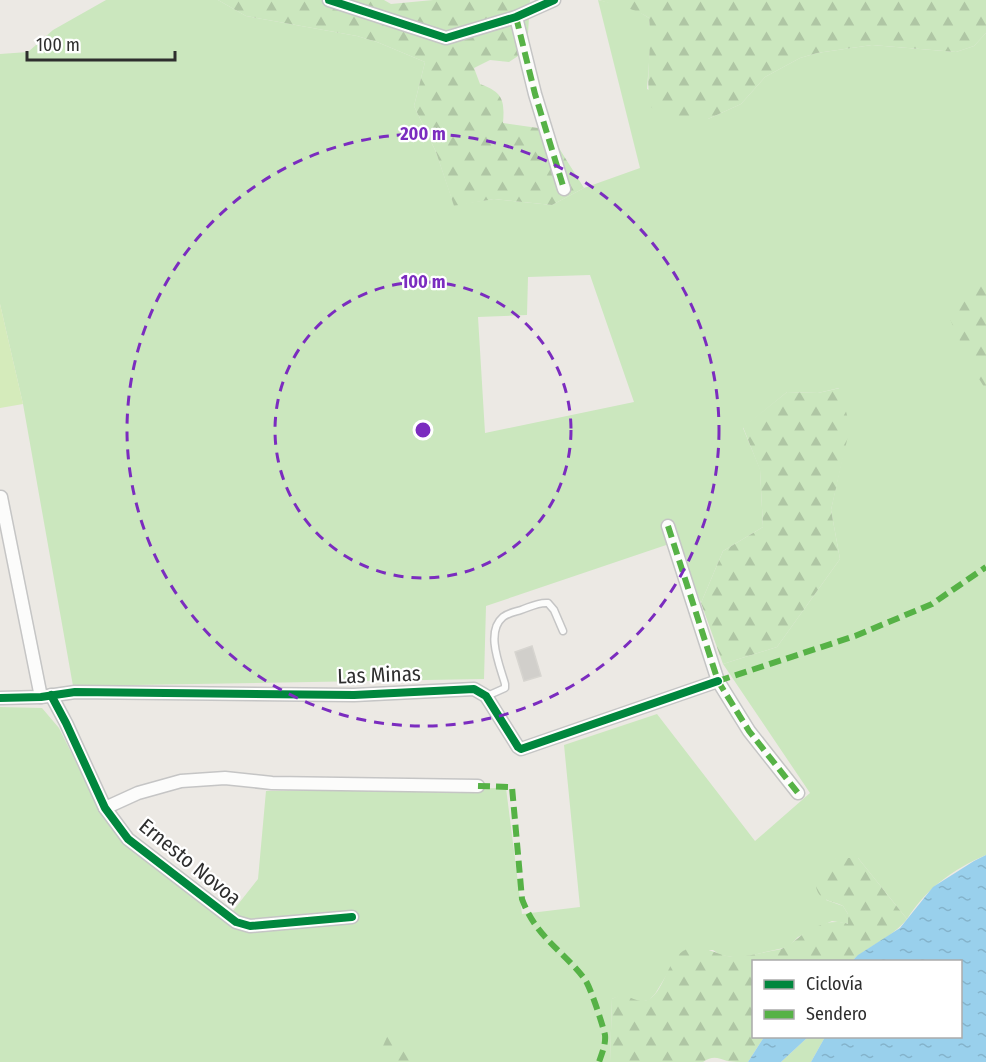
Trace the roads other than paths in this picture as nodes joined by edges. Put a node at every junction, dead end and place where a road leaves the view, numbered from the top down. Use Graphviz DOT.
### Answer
graph roads {
  1 [pos="329,0"];
  2 [pos="554,0"];
  3 [pos="516,17"];
  4 [pos="564,189"];
  5 [pos="1,493"];
  6 [pos="668,526"];
  7 [pos="563,631"];
  8 [pos="718,681"];
  9 [pos="46,696"];
  10 [pos="486,696"];
  11 [pos="0,698"];
  12 [pos="478,786"];
  13 [pos="798,793"];
  14 [pos="105,808"];
  15 [pos="352,916"];
  1 -- 3 [label="street"];
  2 -- 3 [label="street"];
  3 -- 4 [label="street"];
  5 -- 9 [label="street, Ernesto Novoa"];
  6 -- 8 [label="street"];
  7 -- 10 [label="lane"];
  8 -- 10 [label="street"];
  8 -- 13 [label="street"];
  9 -- 10 [label="street, Las Minas"];
  9 -- 11 [label="street, Las Minas"];
  9 -- 14 [label="street, Ernesto Novoa"];
  12 -- 14 [label="street"];
  14 -- 15 [label="street, Ernesto Novoa"];
}
